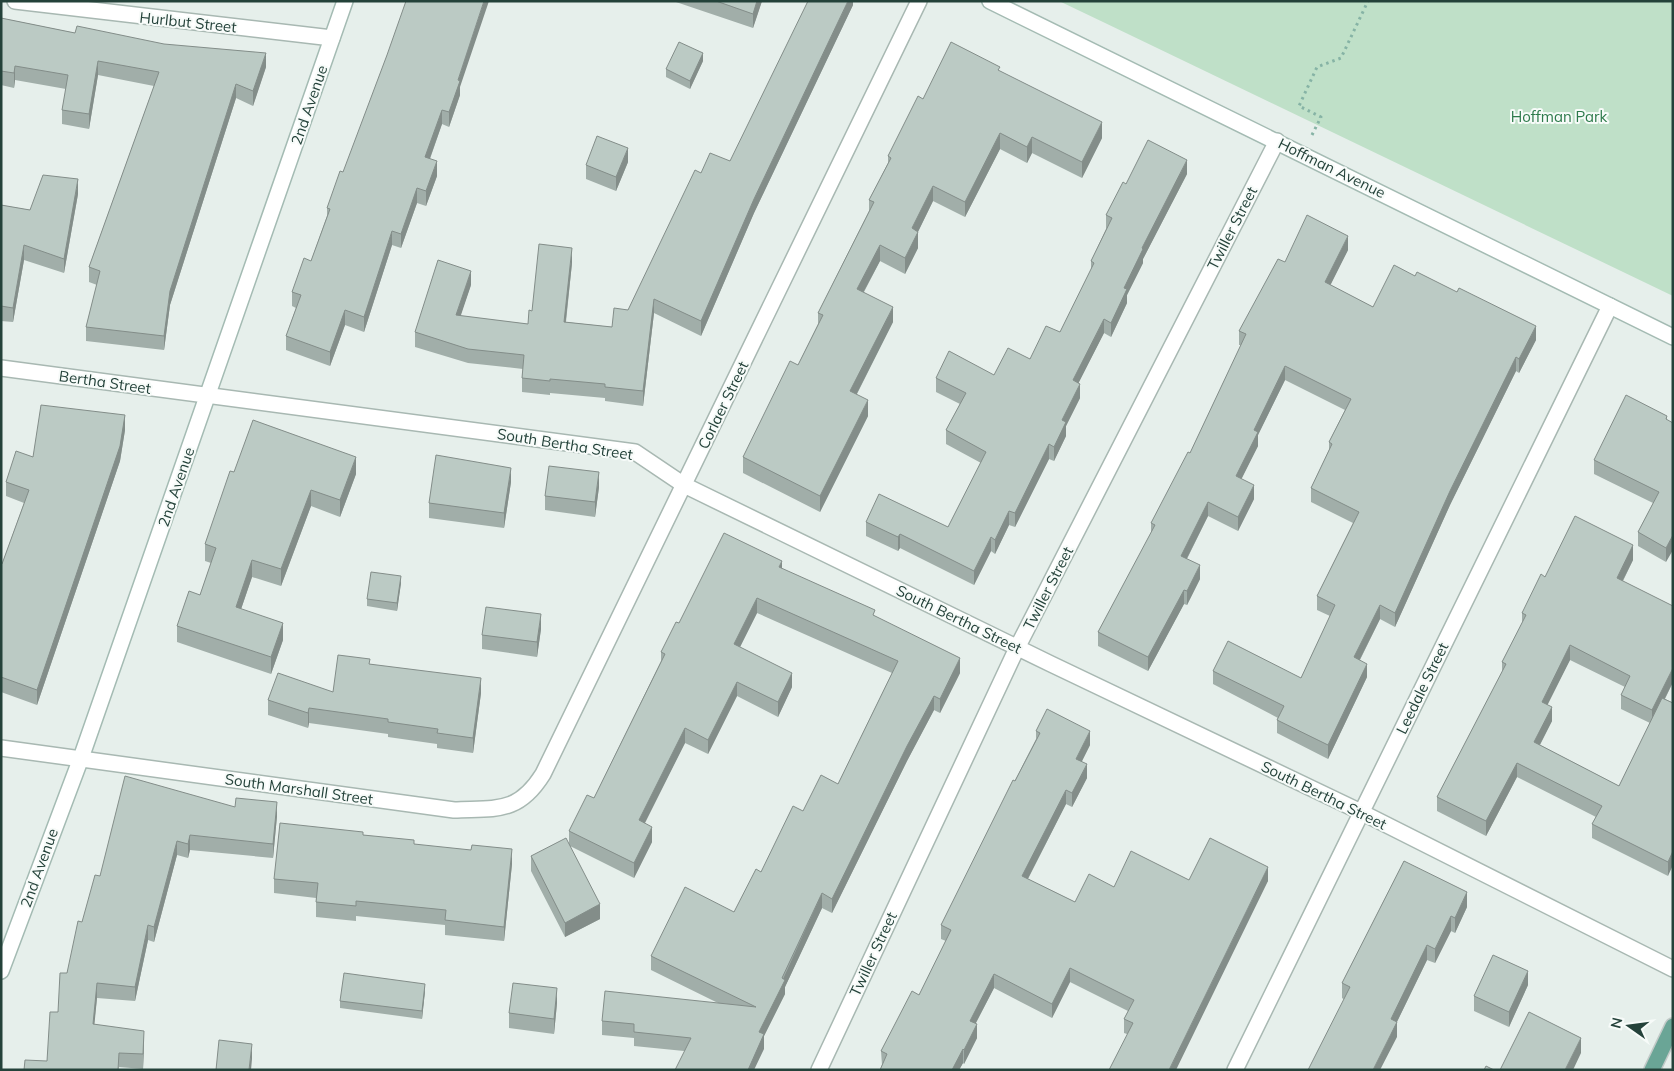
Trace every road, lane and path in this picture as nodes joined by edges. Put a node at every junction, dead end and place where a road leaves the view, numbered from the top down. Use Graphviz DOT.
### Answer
graph roads {
  1 [pos="15,1"];
  2 [pos="345,1"];
  3 [pos="919,1"];
  4 [pos="990,1"];
  5 [pos="1368,1"];
  6 [pos="332,38"];
  7 [pos="1277,141"];
  8 [pos="1303,153"];
  9 [pos="1610,306"];
  10 [pos="1673,337"];
  11 [pos="1,368"];
  12 [pos="209,396"];
  13 [pos="684,485"];
  14 [pos="1017,648"];
  15 [pos="1,748"];
  16 [pos="81,758"];
  17 [pos="516,801"];
  18 [pos="1361,812"];
  19 [pos="1673,969"];
  20 [pos="1,971"];
  21 [pos="1673,1026"];
  22 [pos="818,1070"];
  23 [pos="1235,1070"];
  24 [pos="1652,1070"];
  1 -- 6 [label="street, Hurlbut Street"];
  2 -- 6 [label="street, 2nd Avenue"];
  3 -- 13 [label="street, Corlaer Street"];
  4 -- 7 [label="street, Hoffman Avenue"];
  5 -- 8 [label="path"];
  6 -- 12 [label="street, 2nd Avenue"];
  7 -- 8 [label="street, Hoffman Avenue"];
  7 -- 14 [label="street, Twiller Street"];
  8 -- 9 [label="street, Hoffman Avenue"];
  9 -- 10 [label="street, Hoffman Avenue"];
  9 -- 18 [label="street, Leedale Street"];
  11 -- 12 [label="street, Bertha Street"];
  12 -- 13 [label="street, South Bertha Street"];
  12 -- 16 [label="street, 2nd Avenue"];
  13 -- 14 [label="street, South Bertha Street"];
  13 -- 17 [label="street, Corlaer Street"];
  14 -- 18 [label="street, South Bertha Street"];
  14 -- 22 [label="street, Twiller Street"];
  15 -- 16 [label="street, South Marshall Street"];
  16 -- 17 [label="street, South Marshall Street"];
  16 -- 20 [label="street, 2nd Avenue"];
  18 -- 19 [label="street, South Bertha Street"];
  18 -- 23 [label="street, Leedale Street"];
  21 -- 24 [label="main road"];
}
